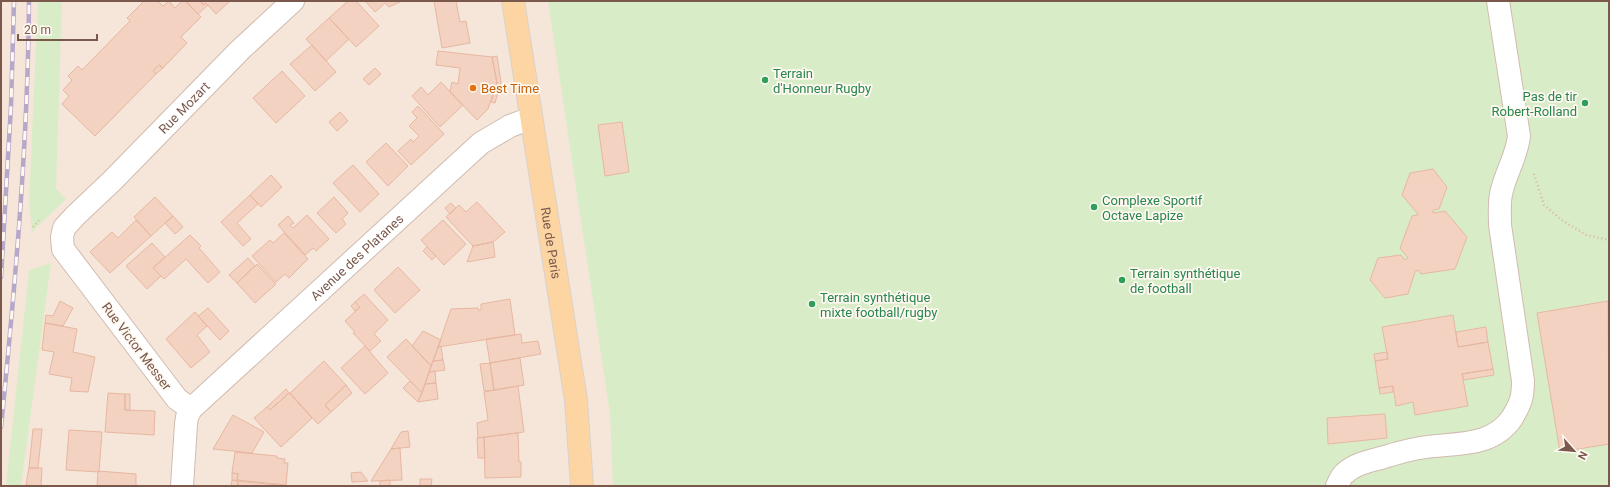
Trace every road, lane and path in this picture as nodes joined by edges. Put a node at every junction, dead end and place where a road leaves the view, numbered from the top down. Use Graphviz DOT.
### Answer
graph roads {
  1 [pos="293,1"];
  2 [pos="512,1"];
  3 [pos="1498,1"];
  4 [pos="531,118"];
  5 [pos="1533,171"];
  6 [pos="76,215"];
  7 [pos="1609,240"];
  8 [pos="191,409"];
  9 [pos="182,486"];
  10 [pos="582,486"];
  11 [pos="1337,486"];
  1 -- 6 [label="street, Rue Mozart"];
  2 -- 4 [label="main road, Rue de Paris"];
  3 -- 11 [label="street"];
  4 -- 8 [label="street, Avenue des Platanes"];
  4 -- 10 [label="main road, Rue de Paris"];
  5 -- 7 [label="path"];
  6 -- 8 [label="street, Rue Victor Messer"];
  8 -- 9 [label="street"];
}
